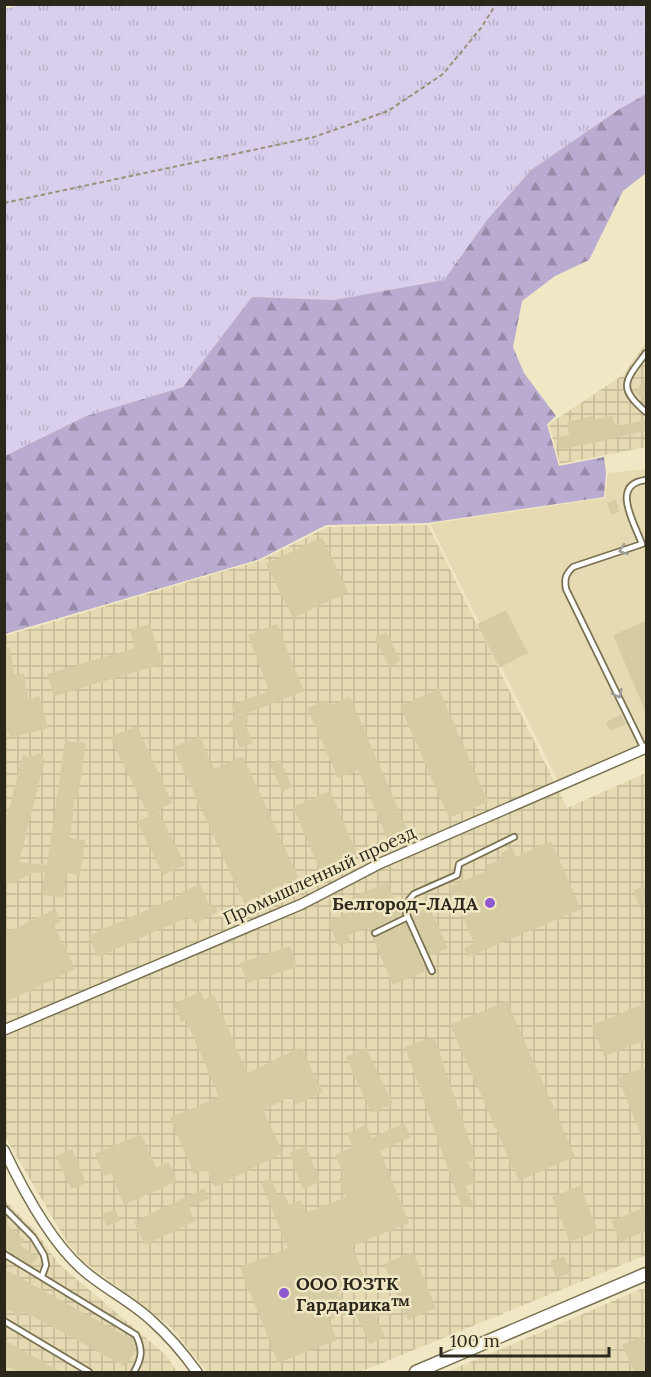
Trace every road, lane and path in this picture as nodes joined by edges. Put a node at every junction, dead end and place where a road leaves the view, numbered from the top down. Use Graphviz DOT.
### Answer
graph roads {
  1 [pos="496,4"];
  2 [pos="4,203"];
  3 [pos="646,353"];
  4 [pos="646,412"];
  5 [pos="646,480"];
  6 [pos="645,749"];
  7 [pos="514,837"];
  8 [pos="408,917"];
  9 [pos="375,933"];
  10 [pos="432,971"];
  11 [pos="4,1030"];
  12 [pos="4,1150"];
  13 [pos="4,1208"];
  14 [pos="4,1254"];
  15 [pos="646,1274"];
  16 [pos="42,1276"];
  17 [pos="4,1321"];
  18 [pos="89,1372"];
  19 [pos="134,1372"];
  20 [pos="197,1372"];
  21 [pos="416,1372"];
  1 -- 2 [label="path"];
  3 -- 4 [label="lane"];
  5 -- 6 [label="lane, one-way"];
  6 -- 11 [label="street, Промышленный проезд"];
  7 -- 8 [label="lane"];
  8 -- 9 [label="lane"];
  8 -- 10 [label="lane"];
  12 -- 20 [label="street"];
  13 -- 16 [label="lane"];
  14 -- 16 [label="lane"];
  15 -- 21 [label="street"];
  16 -- 19 [label="lane"];
  17 -- 18 [label="lane"];
}
